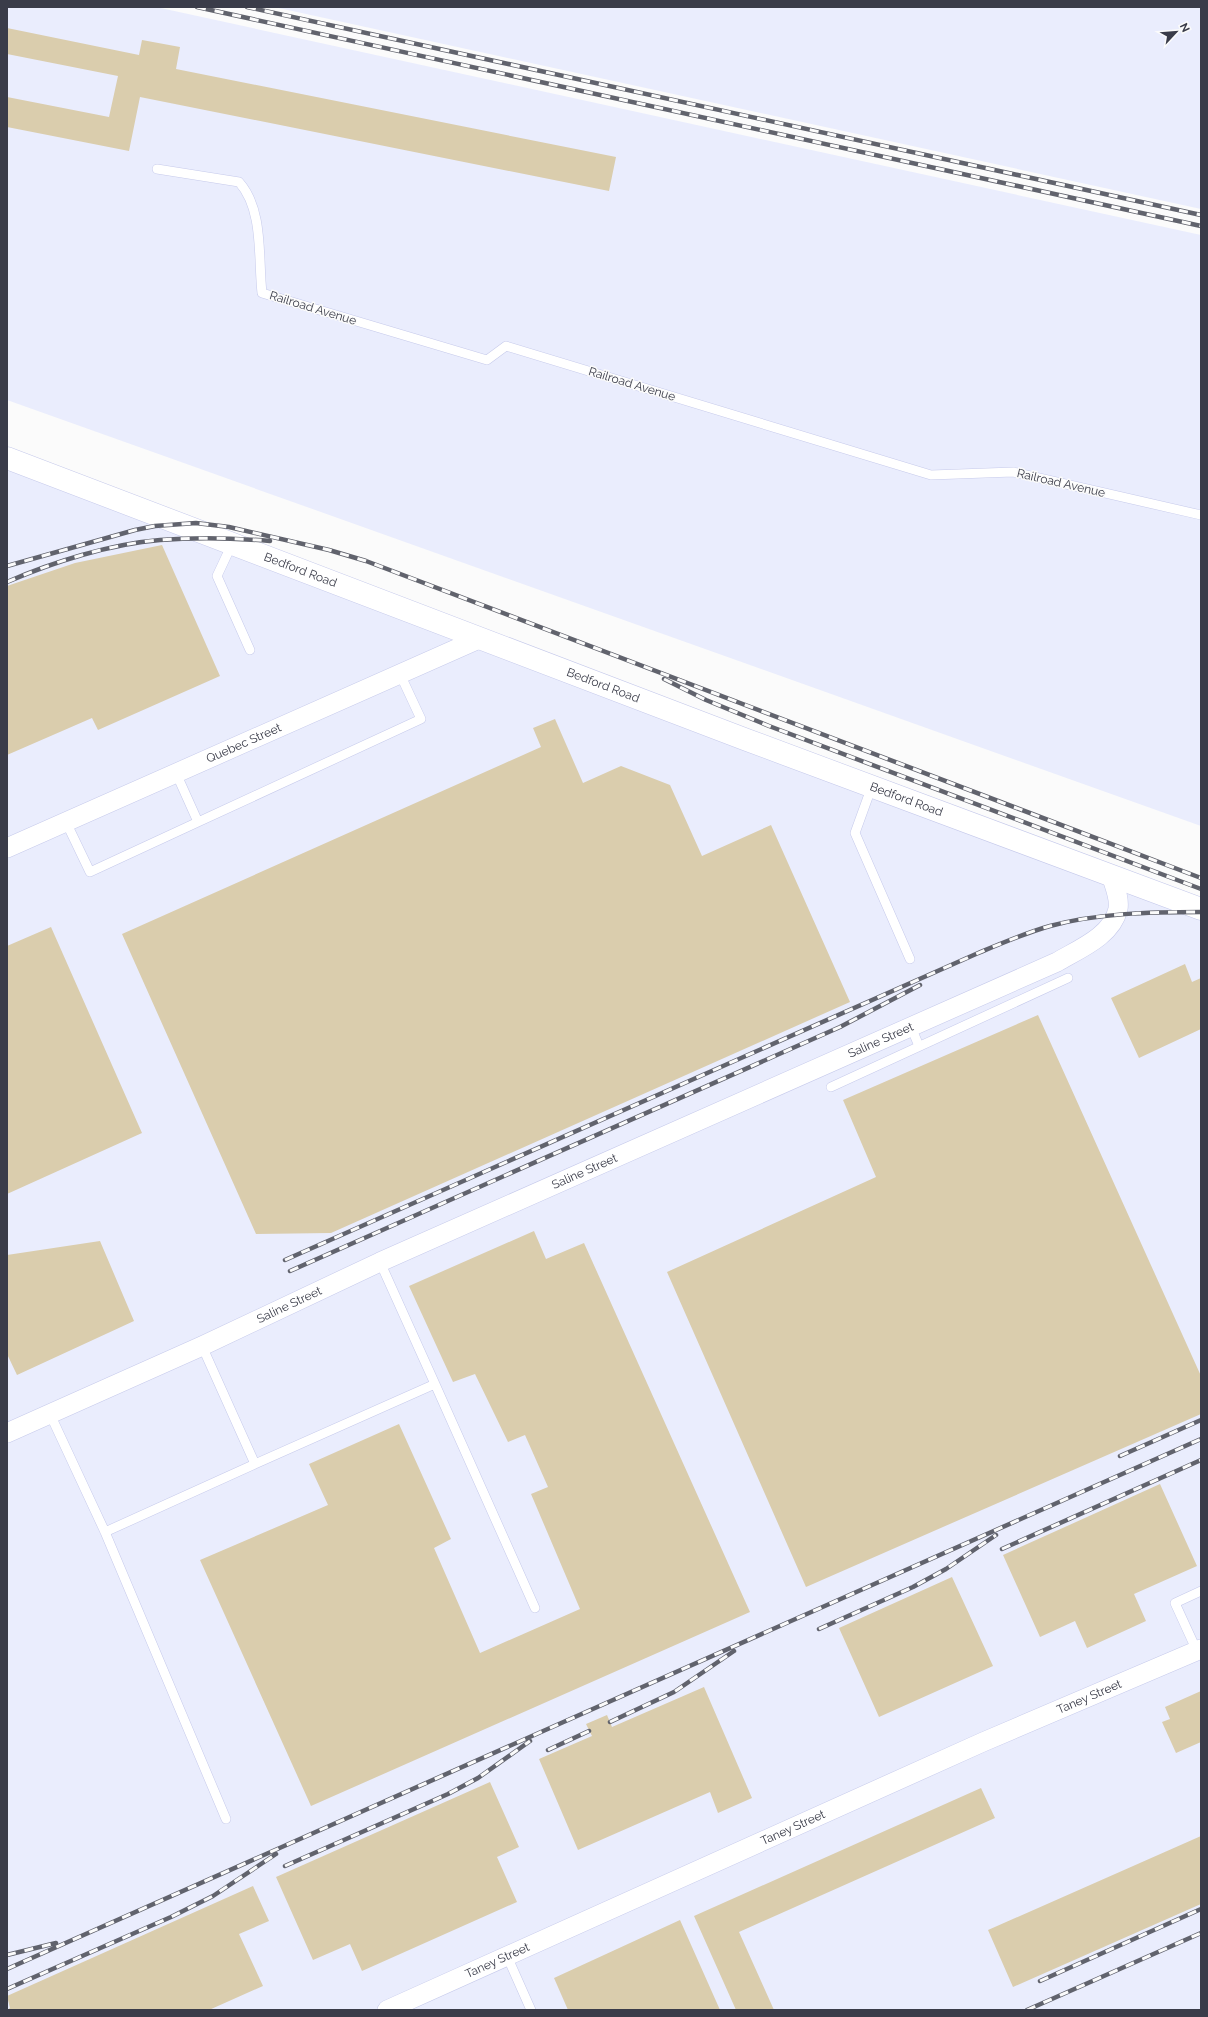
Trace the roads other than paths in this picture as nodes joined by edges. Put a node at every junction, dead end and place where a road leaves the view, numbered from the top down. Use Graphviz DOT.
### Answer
graph roads {
  1 [pos="157,169"];
  2 [pos="7,458"];
  3 [pos="1201,515"];
  4 [pos="232,544"];
  5 [pos="481,638"];
  6 [pos="250,650"];
  7 [pos="400,674"];
  8 [pos="176,773"];
  9 [pos="872,786"];
  10 [pos="66,822"];
  11 [pos="198,822"];
  12 [pos="7,848"];
  13 [pos="1111,876"];
  14 [pos="1201,909"];
  15 [pos="910,959"];
  16 [pos="1068,978"];
  17 [pos="911,1027"];
  18 [pos="919,1046"];
  19 [pos="831,1086"];
  20 [pos="380,1262"];
  21 [pos="202,1346"];
  22 [pos="435,1384"];
  23 [pos="50,1414"];
  24 [pos="7,1433"];
  25 [pos="255,1464"];
  26 [pos="104,1532"];
  27 [pos="1201,1591"];
  28 [pos="535,1608"];
  29 [pos="1199,1650"];
  30 [pos="226,1819"];
  31 [pos="507,1956"];
  32 [pos="387,2010"];
  33 [pos="531,2010"];
  1 -- 3 [label="lane, Railroad Avenue"];
  2 -- 4 [label="street, Bedford Road"];
  4 -- 5 [label="street, Bedford Road"];
  4 -- 6 [label="lane"];
  5 -- 7 [label="street, Quebec Street"];
  5 -- 9 [label="street, Bedford Road"];
  7 -- 8 [label="street, Quebec Street"];
  7 -- 11 [label="lane"];
  8 -- 10 [label="street, Quebec Street"];
  8 -- 11 [label="lane"];
  9 -- 13 [label="street, Bedford Road"];
  9 -- 15 [label="lane"];
  10 -- 11 [label="lane"];
  10 -- 12 [label="street, Quebec Street"];
  13 -- 14 [label="street, Bedford Road"];
  13 -- 17 [label="street, Saline Street"];
  16 -- 18 [label="lane"];
  17 -- 18 [label="lane"];
  17 -- 20 [label="street, Saline Street"];
  18 -- 19 [label="lane"];
  20 -- 21 [label="street, Saline Street"];
  20 -- 22 [label="lane"];
  21 -- 23 [label="street, Saline Street"];
  21 -- 25 [label="lane"];
  22 -- 25 [label="lane"];
  22 -- 28 [label="lane"];
  23 -- 24 [label="street, Saline Street"];
  23 -- 26 [label="lane"];
  25 -- 26 [label="lane"];
  26 -- 30 [label="lane"];
  27 -- 29 [label="lane"];
  29 -- 31 [label="street, Taney Street"];
  31 -- 32 [label="street, Taney Street"];
  31 -- 33 [label="lane"];
}
